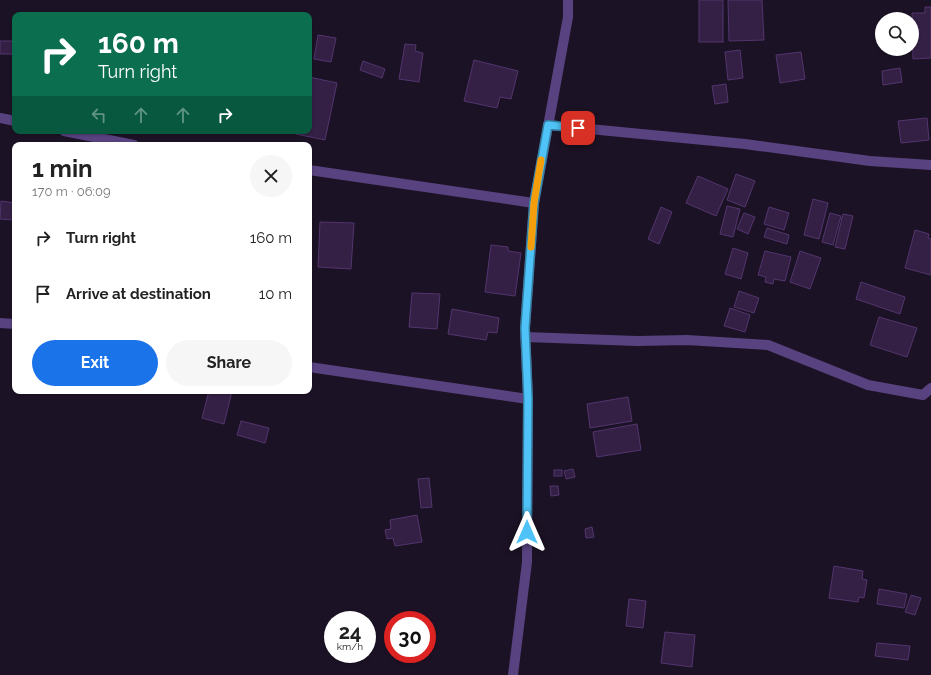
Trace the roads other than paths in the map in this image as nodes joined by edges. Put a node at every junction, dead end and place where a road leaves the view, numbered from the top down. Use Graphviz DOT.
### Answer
graph roads {
  1 [pos="568,0"];
  2 [pos="0,118"];
  3 [pos="12,120"];
  4 [pos="548,125"];
  5 [pos="79,134"];
  6 [pos="119,142"];
  7 [pos="931,165"];
  8 [pos="312,170"];
  9 [pos="534,203"];
  10 [pos="0,323"];
  11 [pos="12,324"];
  12 [pos="525,337"];
  13 [pos="312,367"];
  14 [pos="931,388"];
  15 [pos="528,399"];
  16 [pos="513,675"];
  1 -- 4 [label="street"];
  2 -- 3 [label="street"];
  4 -- 7 [label="street"];
  4 -- 9 [label="street"];
  5 -- 6 [label="street"];
  8 -- 9 [label="street"];
  9 -- 12 [label="street"];
  10 -- 11 [label="street"];
  12 -- 14 [label="street"];
  12 -- 15 [label="street"];
  13 -- 15 [label="street"];
  15 -- 16 [label="street"];
}
